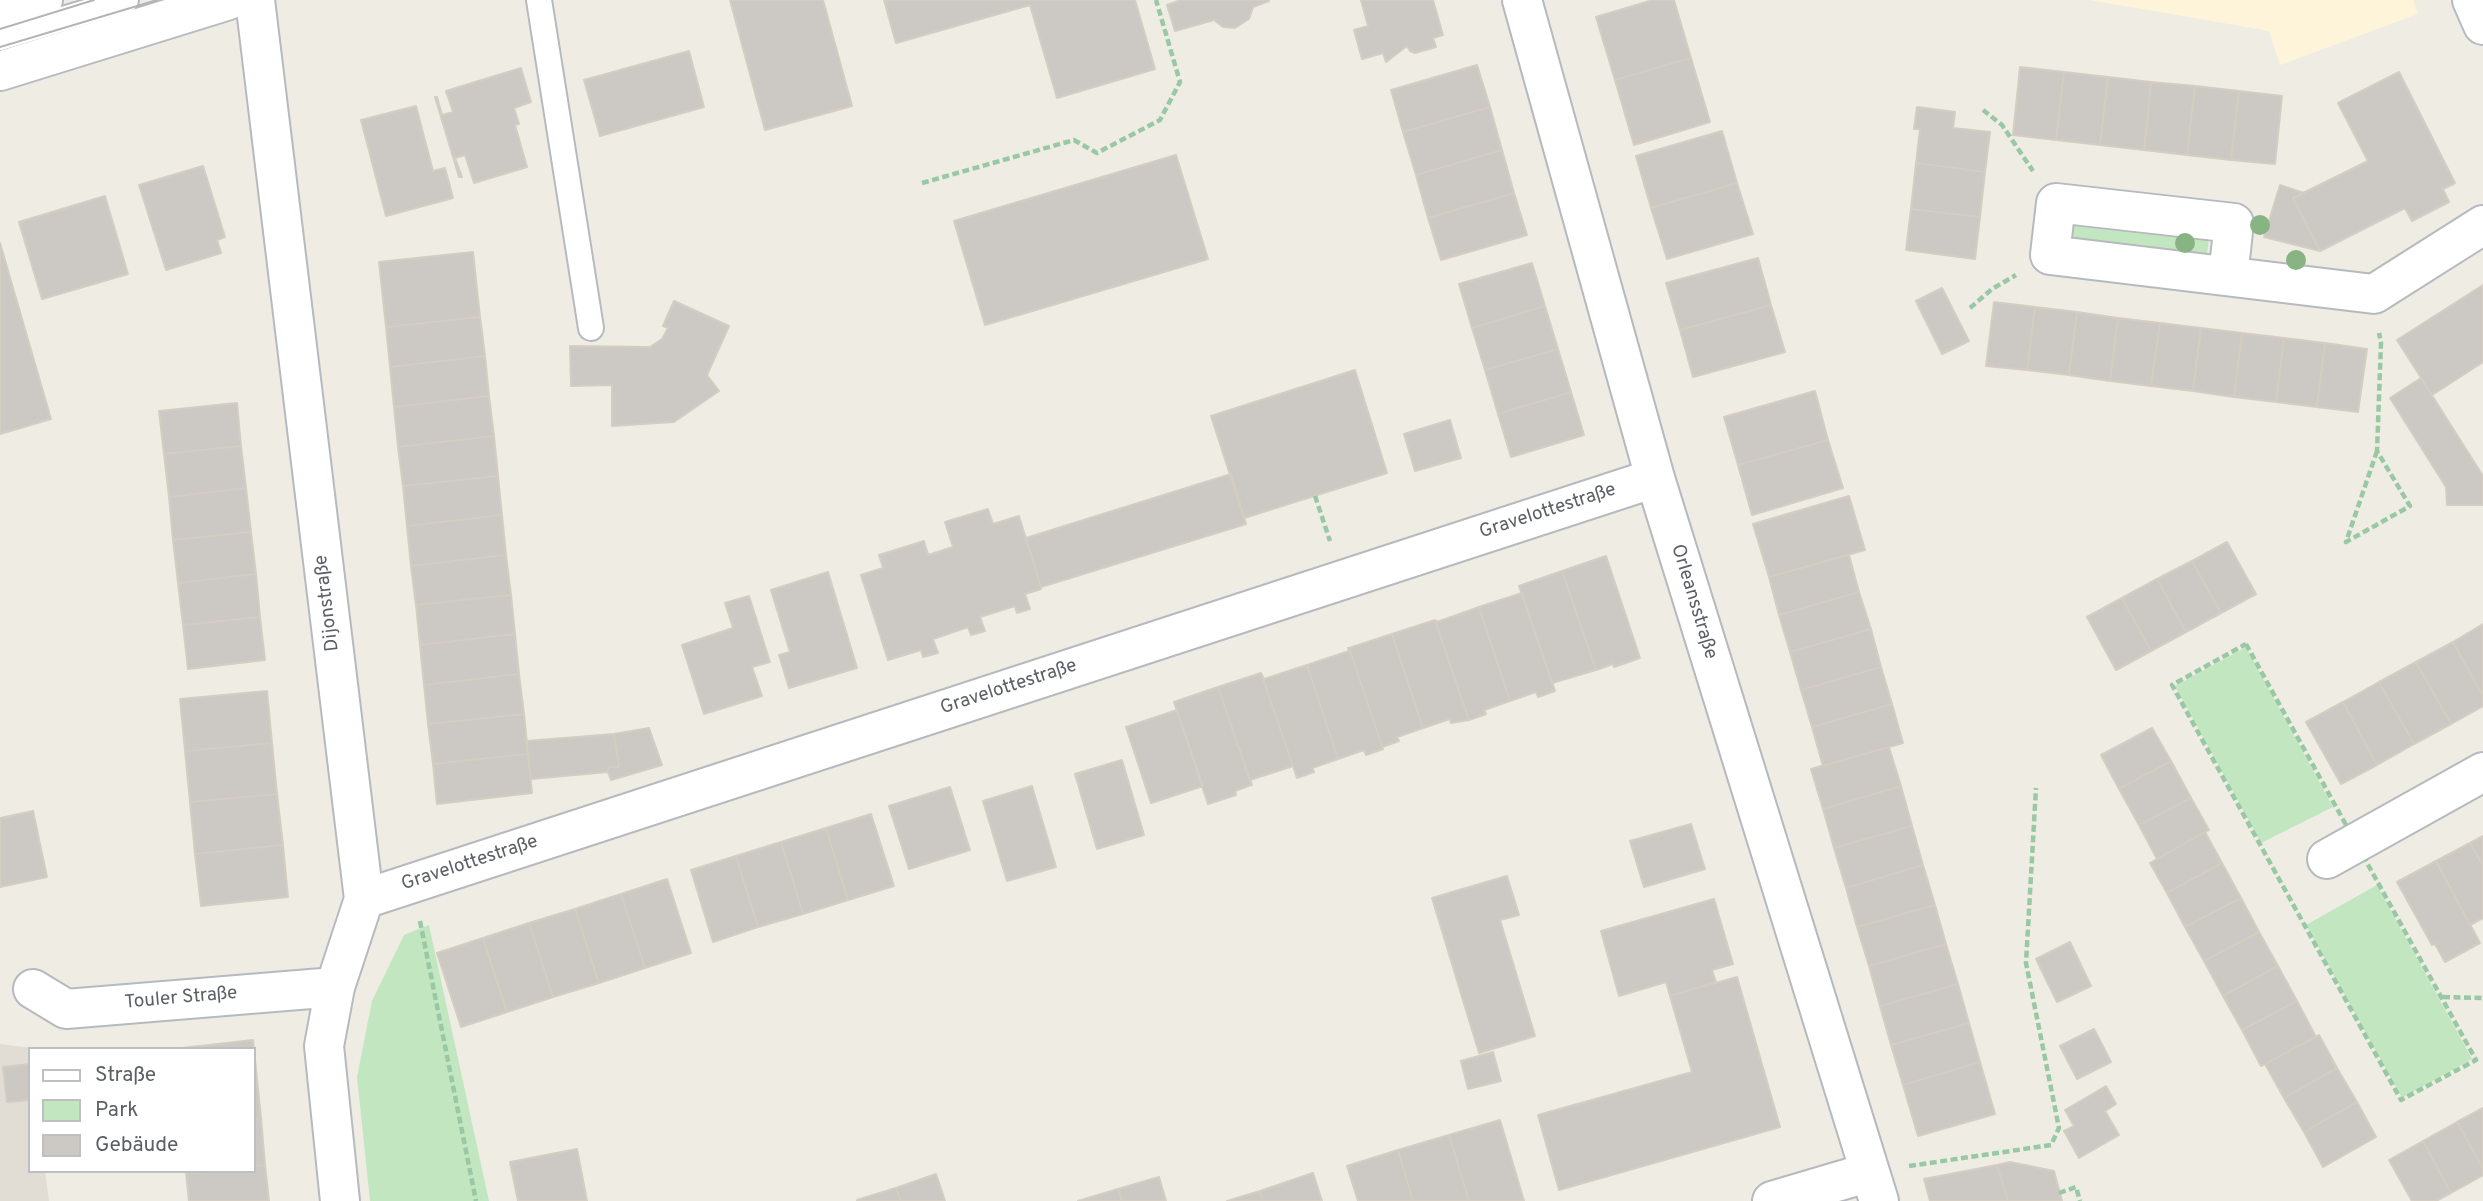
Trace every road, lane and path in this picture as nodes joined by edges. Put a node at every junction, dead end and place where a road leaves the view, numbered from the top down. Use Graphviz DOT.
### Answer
graph roads {
  1 [pos="43,0"];
  2 [pos="127,0"];
  3 [pos="229,0"];
  4 [pos="255,0"];
  5 [pos="539,0"];
  6 [pos="1156,0"];
  7 [pos="1522,0"];
  8 [pos="2472,0"];
  9 [pos="0,14"];
  10 [pos="2483,26"];
  11 [pos="0,38"];
  12 [pos="0,71"];
  13 [pos="1983,110"];
  14 [pos="922,183"];
  15 [pos="2056,203"];
  16 [pos="2483,225"];
  17 [pos="2050,255"];
  18 [pos="2228,276"];
  19 [pos="2374,294"];
  20 [pos="1970,308"];
  21 [pos="591,328"];
  22 [pos="2377,451"];
  23 [pos="1655,478"];
  24 [pos="1315,496"];
  25 [pos="1343,579"];
  26 [pos="2483,772"];
  27 [pos="2036,788"];
  28 [pos="2327,859"];
  29 [pos="413,883"];
  30 [pos="364,899"];
  31 [pos="335,987"];
  32 [pos="33,989"];
  33 [pos="2442,997"];
  34 [pos="2483,998"];
  35 [pos="1874,1186"];
  36 [pos="2059,1193"];
  37 [pos="340,1201"];
  38 [pos="476,1201"];
  39 [pos="1772,1201"];
  40 [pos="2080,1201"];
  1 -- 9 [label="street"];
  2 -- 11 [label="lane"];
  3 -- 12 [label="street"];
  4 -- 30 [label="street, Dijonstraße"];
  5 -- 21 [label="lane"];
  6 -- 14 [label="path"];
  7 -- 23 [label="street, Orleansstraße"];
  8 -- 10 [label="street"];
  13 -- 15 [label="path"];
  15 -- 17 [label="street"];
  15 -- 18 [label="street"];
  16 -- 19 [label="street"];
  17 -- 18 [label="street"];
  17 -- 20 [label="path"];
  18 -- 19 [label="street"];
  19 -- 22 [label="path"];
  22 -- 22 [label="path"];
  23 -- 25 [label="street, Gravelottestraße"];
  23 -- 35 [label="street, Orleansstraße"];
  24 -- 25 [label="path"];
  25 -- 29 [label="street, Gravelottestraße"];
  26 -- 28 [label="street"];
  27 -- 35 [label="path"];
  29 -- 30 [label="street, Gravelottestraße"];
  29 -- 38 [label="path"];
  30 -- 31 [label="street, Dijonstraße"];
  31 -- 32 [label="street, Touler Straße"];
  31 -- 37 [label="street, Dijonstraße"];
  33 -- 34 [label="path"];
  35 -- 39 [label="street"];
  36 -- 40 [label="path"];
}
